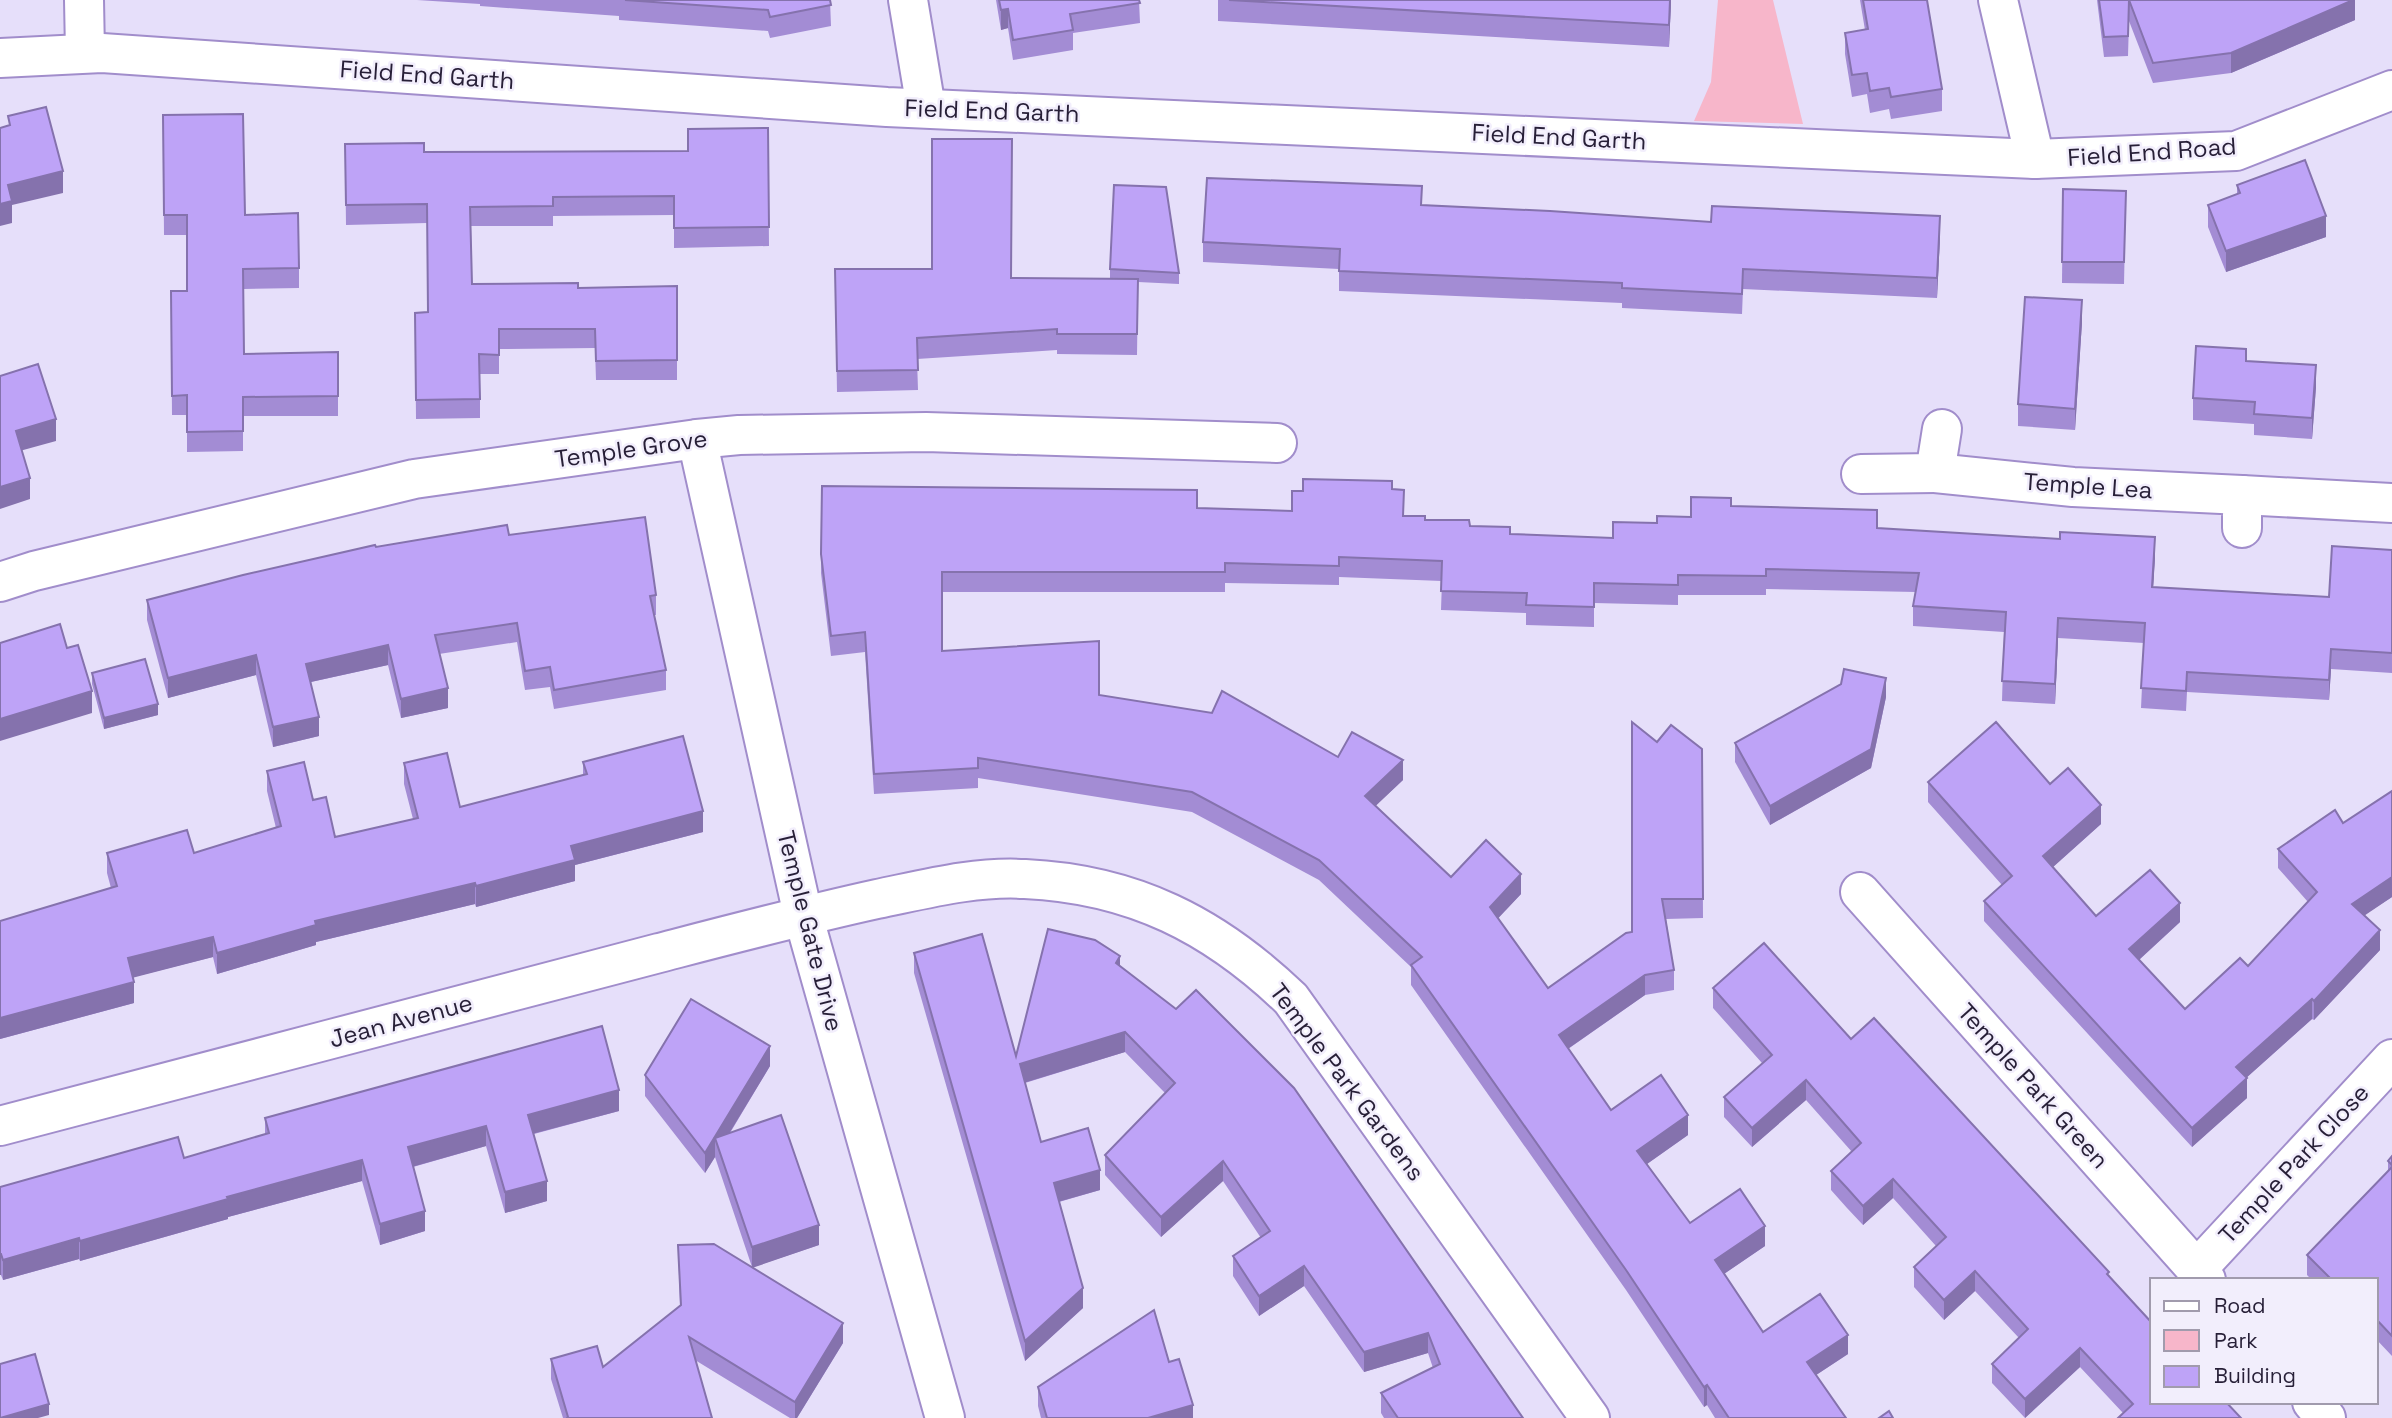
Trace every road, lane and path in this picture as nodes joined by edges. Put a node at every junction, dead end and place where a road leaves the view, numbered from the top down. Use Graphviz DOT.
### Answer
graph roads {
  1 [pos="84,0"];
  2 [pos="908,0"];
  3 [pos="1998,0"];
  4 [pos="85,52"];
  5 [pos="0,58"];
  6 [pos="2392,90"];
  7 [pos="926,108"];
  8 [pos="1986,157"];
  9 [pos="2035,159"];
  10 [pos="1942,429"];
  11 [pos="698,439"];
  12 [pos="1277,443"];
  13 [pos="1935,473"];
  14 [pos="1861,474"];
  15 [pos="2392,503"];
  16 [pos="0,583"];
  17 [pos="1860,892"];
  18 [pos="803,915"];
  19 [pos="2392,1059"];
  20 [pos="0,1126"];
  21 [pos="2202,1274"];
  22 [pos="2314,1404"];
  23 [pos="945,1418"];
  24 [pos="1590,1418"];
  25 [pos="2326,1418"];
  1 -- 4 [label="street"];
  2 -- 7 [label="street"];
  3 -- 9 [label="street"];
  4 -- 5 [label="street, Field End Garth"];
  4 -- 7 [label="street, Field End Garth"];
  6 -- 9 [label="street, Field End Road"];
  7 -- 8 [label="street, Field End Garth"];
  8 -- 9 [label="street, Field End Road"];
  10 -- 13 [label="street"];
  11 -- 12 [label="street, Temple Grove"];
  11 -- 16 [label="street, Temple Grove"];
  11 -- 18 [label="street, Temple Gate Drive"];
  13 -- 14 [label="street, Temple Lea"];
  13 -- 15 [label="street, Temple Lea"];
  17 -- 21 [label="street, Temple Park Green"];
  18 -- 20 [label="street, Jean Avenue"];
  18 -- 23 [label="street, Temple Gate Drive"];
  18 -- 24 [label="street, Temple Park Gardens"];
  19 -- 21 [label="street, Temple Park Close"];
  22 -- 25 [label="street"];
}
